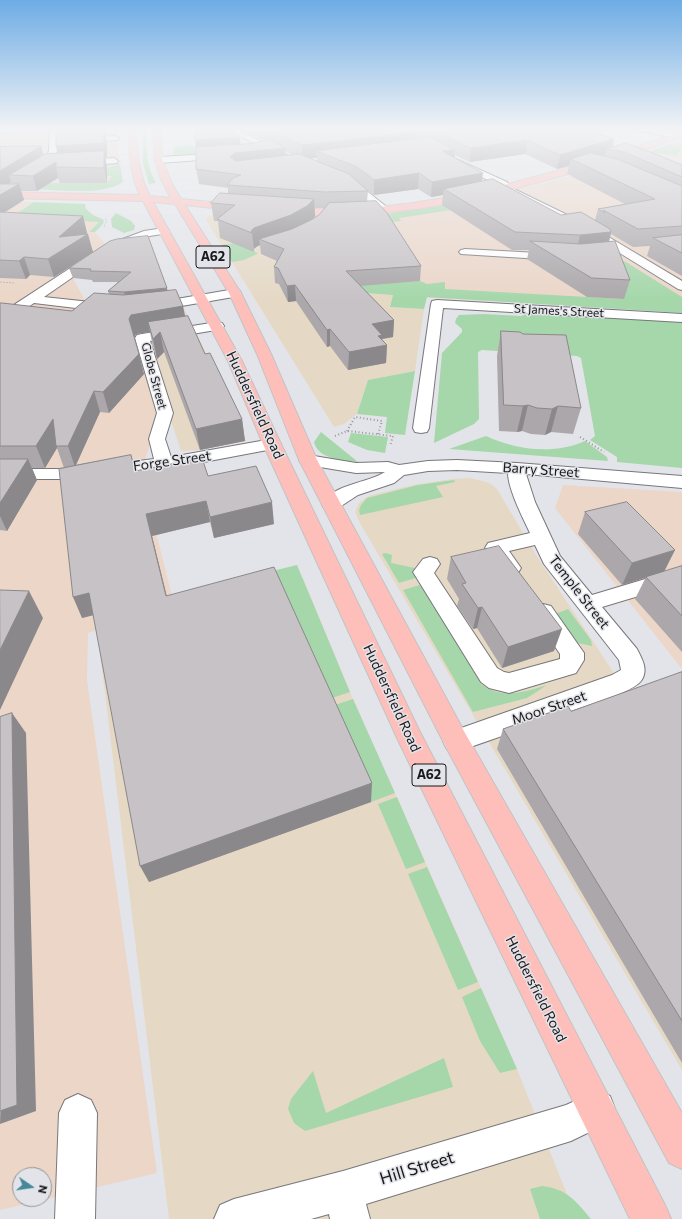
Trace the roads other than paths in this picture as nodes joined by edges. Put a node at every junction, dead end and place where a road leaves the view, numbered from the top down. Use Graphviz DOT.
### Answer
graph roads {
  1 [pos="14,186"];
  2 [pos="128,186"];
  3 [pos="136,186"];
  4 [pos="168,186"];
  5 [pos="353,186"];
  6 [pos="511,186"];
  7 [pos="507,187"];
  8 [pos="0,195"];
  9 [pos="81,196"];
  10 [pos="147,198"];
  11 [pos="177,201"];
  12 [pos="224,206"];
  13 [pos="121,207"];
  14 [pos="254,208"];
  15 [pos="277,210"];
  16 [pos="384,210"];
  17 [pos="147,218"];
  18 [pos="190,222"];
  19 [pos="162,227"];
  20 [pos="648,251"];
  21 [pos="465,252"];
  22 [pos="629,253"];
  23 [pos="610,254"];
  24 [pos="571,257"];
  25 [pos="682,286"];
  26 [pos="235,293"];
  27 [pos="32,299"];
  28 [pos="202,299"];
  29 [pos="142,308"];
  30 [pos="121,309"];
  31 [pos="682,318"];
  32 [pos="0,320"];
  33 [pos="217,326"];
  34 [pos="421,428"];
  35 [pos="272,444"];
  36 [pos="308,460"];
  37 [pos="164,463"];
  38 [pos="517,468"];
  39 [pos="399,470"];
  40 [pos="0,474"];
  41 [pos="682,482"];
  42 [pos="331,504"];
  43 [pos="541,537"];
  44 [pos="430,564"];
  45 [pos="682,575"];
  46 [pos="587,604"];
  47 [pos="633,666"];
  48 [pos="456,741"];
  49 [pos="597,1109"];
  50 [pos="78,1113"];
  51 [pos="682,1150"];
  52 [pos="346,1205"];
  53 [pos="74,1219"];
  54 [pos="234,1219"];
  55 [pos="651,1219"];
  1 -- 8 [label="street"];
  2 -- 9 [label="main road"];
  3 -- 10 [label="main road, A62"];
  4 -- 11 [label="main road, A62"];
  5 -- 16 [label="street"];
  6 -- 7 [label="main road"];
  7 -- 16 [label="main road"];
  7 -- 22 [label="street"];
  8 -- 9 [label="main road"];
  9 -- 10 [label="main road"];
  9 -- 13 [label="main road"];
  10 -- 11 [label="main road"];
  10 -- 19 [label="main road, Huddersfield Road / A62"];
  11 -- 12 [label="main road"];
  11 -- 18 [label="main road, Huddersfield Road / A62"];
  12 -- 14 [label="main road"];
  12 -- 18 [label="main road"];
  15 -- 16 [label="main road"];
  17 -- 19 [label="main road"];
  18 -- 26 [label="main road, Huddersfield Road / A62"];
  19 -- 27 [label="street"];
  19 -- 28 [label="main road, Huddersfield Road / A62"];
  20 -- 22 [label="street"];
  21 -- 24 [label="street"];
  22 -- 23 [label="street"];
  22 -- 25 [label="street"];
  26 -- 28 [label="street"];
  26 -- 36 [label="main road, Huddersfield Road / A62"];
  27 -- 30 [label="street"];
  27 -- 32 [label="street"];
  28 -- 29 [label="street"];
  28 -- 33 [label="main road, Huddersfield Road / A62"];
  31 -- 34 [label="street, St James's Street"];
  33 -- 35 [label="main road, Huddersfield Road / A62"];
  33 -- 37 [label="street, Globe Street"];
  35 -- 37 [label="street, Forge Street"];
  35 -- 49 [label="main road, Huddersfield Road / A62"];
  36 -- 39 [label="street, Barry Street"];
  36 -- 42 [label="main road, Huddersfield Road / A62"];
  37 -- 40 [label="street, Forge Street"];
  38 -- 39 [label="street, Barry Street"];
  38 -- 41 [label="street, Barry Street"];
  38 -- 43 [label="street, Temple Street"];
  39 -- 42 [label="street, Barry Street"];
  42 -- 48 [label="main road, Huddersfield Road / A62"];
  43 -- 44 [label="street"];
  43 -- 46 [label="street, Temple Street"];
  45 -- 46 [label="street"];
  46 -- 47 [label="street, Temple Street"];
  47 -- 48 [label="street, Moor Street"];
  48 -- 51 [label="main road, Huddersfield Road / A62"];
  49 -- 52 [label="street, Hill Street"];
  49 -- 55 [label="main road, Huddersfield Road / A62"];
  50 -- 53 [label="street"];
  52 -- 54 [label="street, Hill Street"];
}
